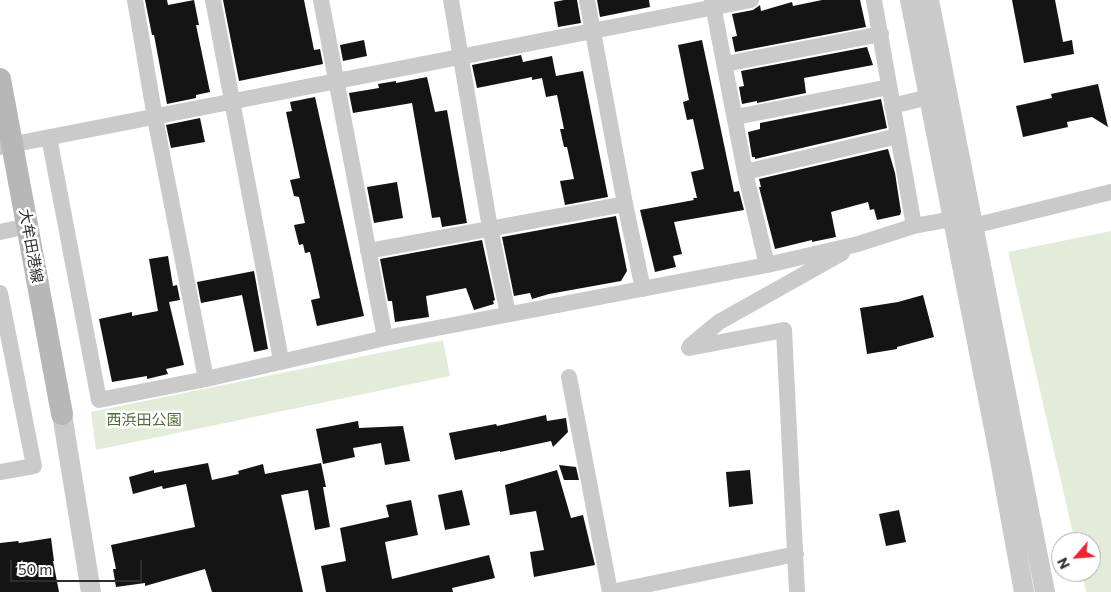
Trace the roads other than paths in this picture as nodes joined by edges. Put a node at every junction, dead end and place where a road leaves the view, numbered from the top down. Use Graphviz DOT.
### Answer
graph roads {
  1 [pos="134,0"];
  2 [pos="213,0"];
  3 [pos="320,0"];
  4 [pos="451,0"];
  5 [pos="587,0"];
  6 [pos="750,0"];
  7 [pos="874,0"];
  8 [pos="910,0"];
  9 [pos="929,0"];
  10 [pos="713,4"];
  11 [pos="593,32"];
  12 [pos="881,34"];
  13 [pos="460,56"];
  14 [pos="725,64"];
  15 [pos="0,79"];
  16 [pos="335,82"];
  17 [pos="889,87"];
  18 [pos="948,92"];
  19 [pos="928,98"];
  20 [pos="232,102"];
  21 [pos="892,106"];
  22 [pos="736,117"];
  23 [pos="155,118"];
  24 [pos="898,136"];
  25 [pos="49,137"];
  26 [pos="6,146"];
  27 [pos="745,172"];
  28 [pos="1111,192"];
  29 [pos="625,204"];
  30 [pos="952,219"];
  31 [pos="28,226"];
  32 [pos="914,226"];
  33 [pos="973,226"];
  34 [pos="490,228"];
  35 [pos="0,232"];
  36 [pos="858,244"];
  37 [pos="368,251"];
  38 [pos="767,265"];
  39 [pos="643,289"];
  40 [pos="0,293"];
  41 [pos="508,314"];
  42 [pos="385,338"];
  43 [pos="281,360"];
  44 [pos="569,377"];
  45 [pos="206,379"];
  46 [pos="62,414"];
  47 [pos="0,472"];
  48 [pos="796,554"];
  49 [pos="91,592"];
  50 [pos="610,592"];
  51 [pos="797,592"];
  52 [pos="1024,592"];
  53 [pos="1045,592"];
  1 -- 23 [label="street"];
  2 -- 20 [label="street"];
  3 -- 16 [label="street"];
  4 -- 13 [label="street"];
  5 -- 11 [label="street"];
  6 -- 10 [label="street"];
  7 -- 12 [label="street"];
  8 -- 19 [label="street"];
  9 -- 18 [label="street"];
  10 -- 11 [label="street"];
  10 -- 14 [label="street"];
  11 -- 13 [label="street"];
  11 -- 29 [label="street"];
  12 -- 14 [label="street"];
  12 -- 17 [label="street"];
  13 -- 16 [label="street"];
  13 -- 34 [label="street"];
  14 -- 22 [label="street"];
  15 -- 26 [label="main road, 大牟田港線"];
  16 -- 20 [label="street"];
  16 -- 37 [label="street"];
  17 -- 21 [label="street"];
  17 -- 22 [label="street"];
  18 -- 19 [label="street"];
  18 -- 33 [label="street"];
  19 -- 21 [label="street"];
  19 -- 30 [label="street"];
  20 -- 23 [label="street"];
  20 -- 43 [label="street"];
  21 -- 24 [label="street"];
  22 -- 27 [label="street"];
  23 -- 25 [label="street"];
  23 -- 45 [label="street"];
  24 -- 27 [label="street"];
  24 -- 32 [label="street"];
  25 -- 26 [label="street"];
  25 -- 45 [label="street"];
  26 -- 31 [label="main road, 大牟田港線"];
  27 -- 38 [label="street"];
  28 -- 33 [label="street"];
  29 -- 34 [label="street"];
  29 -- 39 [label="street"];
  30 -- 32 [label="street"];
  30 -- 33 [label="street"];
  30 -- 52 [label="street"];
  31 -- 35 [label="street"];
  31 -- 46 [label="main road, 大牟田港線"];
  32 -- 36 [label="street"];
  33 -- 53 [label="street"];
  34 -- 37 [label="street"];
  34 -- 41 [label="street"];
  36 -- 38 [label="street"];
  36 -- 48 [label="street"];
  37 -- 42 [label="street"];
  38 -- 39 [label="street"];
  39 -- 41 [label="street"];
  40 -- 47 [label="street"];
  41 -- 42 [label="street"];
  42 -- 43 [label="street"];
  43 -- 45 [label="street"];
  44 -- 50 [label="street"];
  46 -- 49 [label="street"];
  48 -- 50 [label="street"];
  48 -- 51 [label="street"];
}
